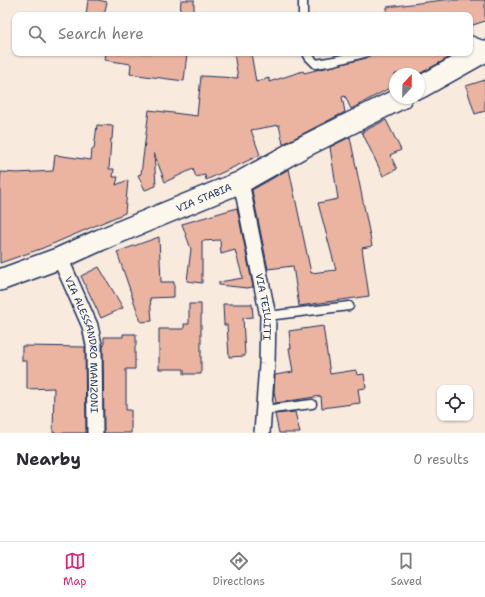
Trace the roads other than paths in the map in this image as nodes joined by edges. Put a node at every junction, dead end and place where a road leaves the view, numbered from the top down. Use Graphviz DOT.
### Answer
graph roads {
  1 [pos="303,0"];
  2 [pos="303,12"];
  3 [pos="473,41"];
  4 [pos="485,46"];
  5 [pos="485,51"];
  6 [pos="308,56"];
  7 [pos="353,56"];
  8 [pos="425,85"];
  9 [pos="389,104"];
  10 [pos="241,182"];
  11 [pos="60,258"];
  12 [pos="0,280"];
  13 [pos="349,306"];
  14 [pos="268,316"];
  15 [pos="312,404"];
  16 [pos="264,410"];
  17 [pos="94,433"];
  18 [pos="262,433"];
  1 -- 2 [label="lane"];
  3 -- 4 [label="lane"];
  5 -- 8 [label="main road"];
  6 -- 7 [label="lane"];
  9 -- 10 [label="main road, VIA STABIA"];
  10 -- 11 [label="main road, VIA STABIA"];
  10 -- 14 [label="street, VIA TEILLITI"];
  11 -- 12 [label="main road, VIA STABIA"];
  11 -- 17 [label="street, VIA ALESSANDRO MANZONI"];
  13 -- 14 [label="lane"];
  14 -- 16 [label="street, VIA TEILLITI"];
  15 -- 16 [label="lane"];
  16 -- 18 [label="street, VIA TEILLITI"];
}
